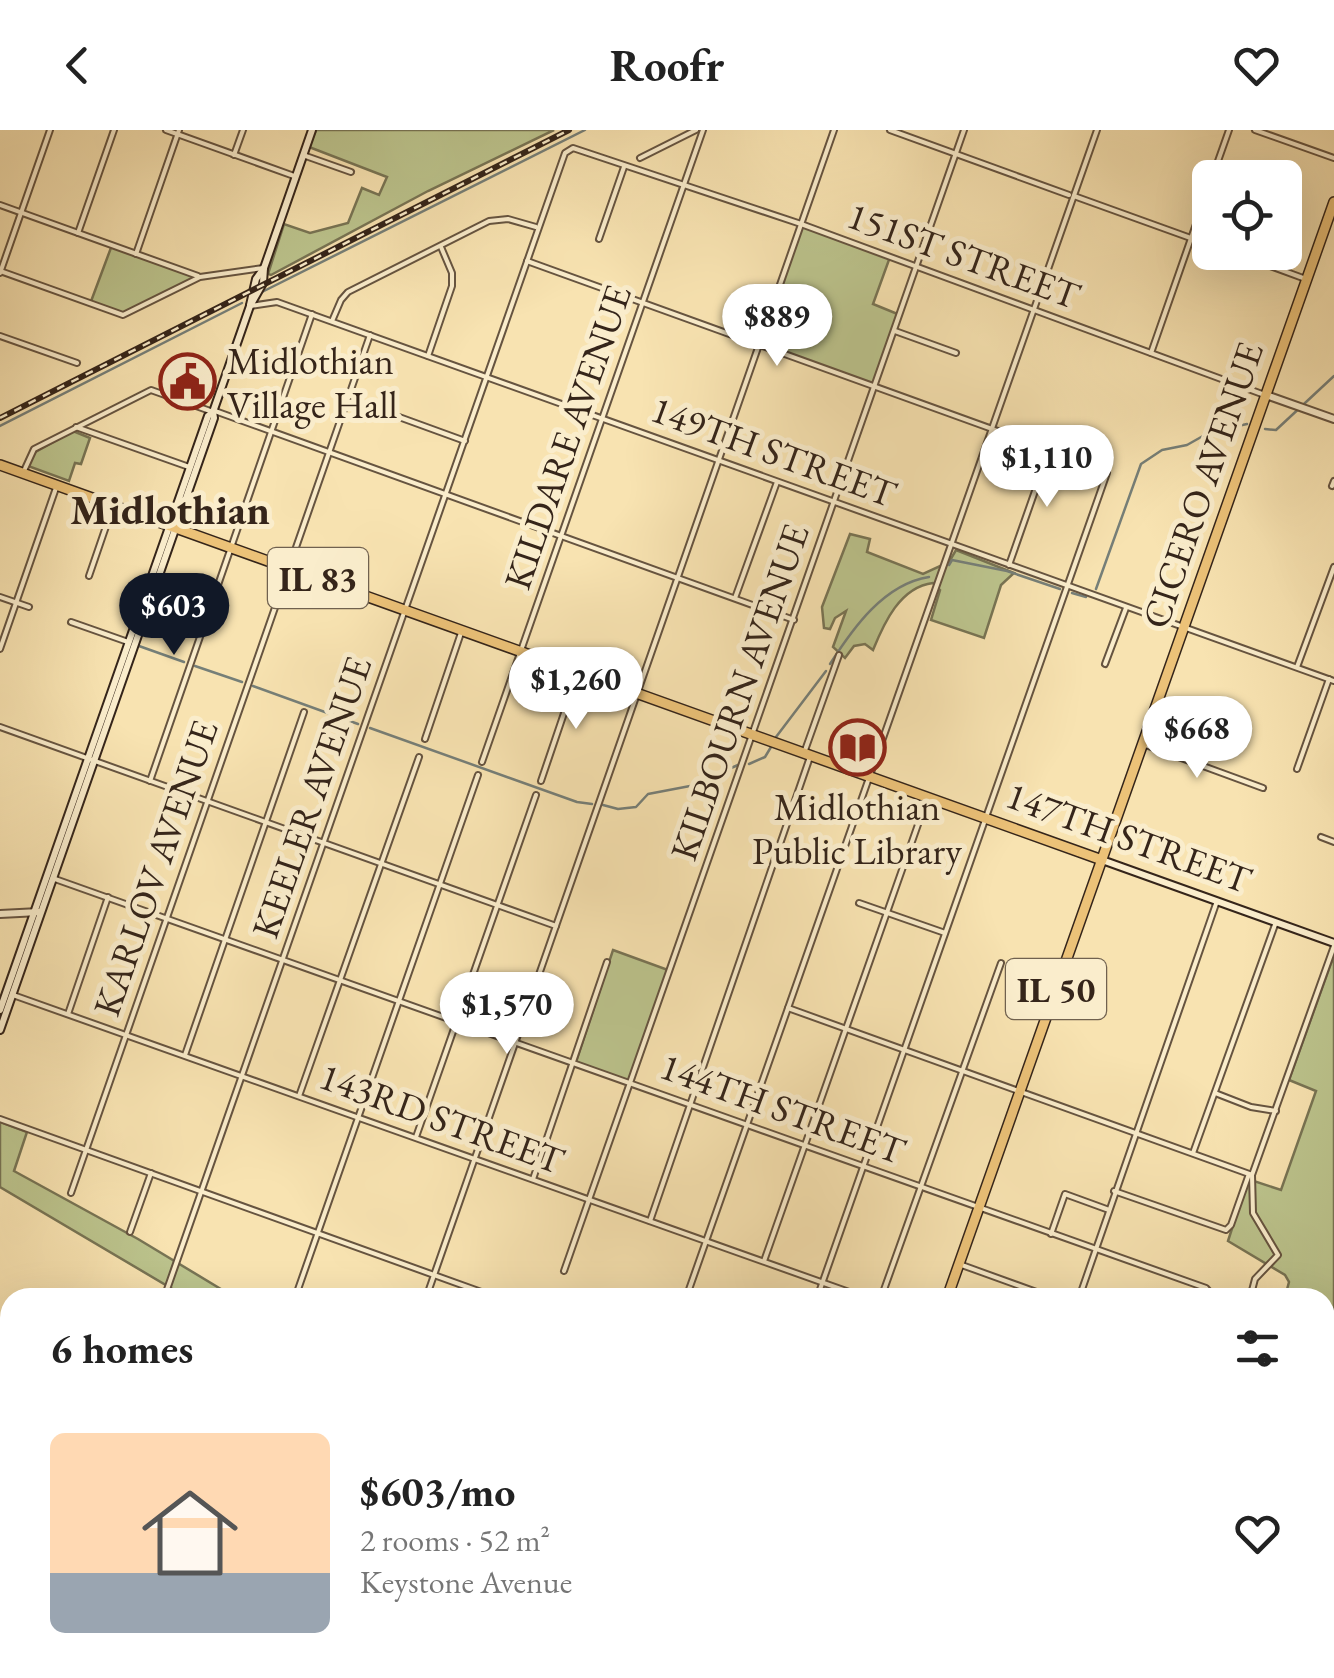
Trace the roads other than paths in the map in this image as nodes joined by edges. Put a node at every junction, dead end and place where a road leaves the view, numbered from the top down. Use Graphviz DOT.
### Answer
graph roads {
  1 [pos="50,130"];
  2 [pos="114,130"];
  3 [pos="166,130"];
  4 [pos="243,130"];
  5 [pos="312,130"];
  6 [pos="700,130"];
  7 [pos="834,130"];
  8 [pos="890,130"];
  9 [pos="964,130"];
  10 [pos="1097,130"];
  11 [pos="1229,130"];
  12 [pos="1255,130"];
  13 [pos="178,132"];
  14 [pos="573,148"];
  15 [pos="234,154"];
  16 [pos="956,154"];
  17 [pos="303,156"];
  18 [pos="640,158"];
  19 [pos="1334,158"];
  20 [pos="1218,160"];
  21 [pos="624,166"];
  22 [pos="351,172"];
  23 [pos="296,177"];
  24 [pos="683,187"];
  25 [pos="1072,195"];
  26 [pos="1334,202"];
  27 [pos="0,205"];
  28 [pos="21,213"];
  29 [pos="801,224"];
  30 [pos="538,228"];
  31 [pos="78,233"];
  32 [pos="1192,235"];
  33 [pos="599,238"];
  34 [pos="1191,238"];
  35 [pos="440,245"];
  36 [pos="136,254"];
  37 [pos="526,261"];
  38 [pos="917,267"];
  39 [pos="264,268"];
  40 [pos="1282,270"];
  41 [pos="0,272"];
  42 [pos="200,277"];
  43 [pos="1307,279"];
  44 [pos="643,303"];
  45 [pos="250,306"];
  46 [pos="1034,310"];
  47 [pos="312,314"];
  48 [pos="332,321"];
  49 [pos="895,330"];
  50 [pos="370,335"];
  51 [pos="0,336"];
  52 [pos="760,344"];
  53 [pos="956,353"];
  54 [pos="1151,353"];
  55 [pos="428,356"];
  56 [pos="76,363"];
  57 [pos="487,377"];
  58 [pos="875,386"];
  59 [pos="1266,395"];
  60 [pos="214,411"];
  61 [pos="400,416"];
  62 [pos="603,418"];
  63 [pos="1334,420"];
  64 [pos="76,427"];
  65 [pos="992,429"];
  66 [pos="271,431"];
  67 [pos="464,441"];
  68 [pos="329,452"];
  69 [pos="718,461"];
  70 [pos="0,465"];
  71 [pos="190,467"];
  72 [pos="22,473"];
  73 [pos="1107,474"];
  74 [pos="776,482"];
  75 [pos="57,485"];
  76 [pos="446,495"];
  77 [pos="835,502"];
  78 [pos="114,505"];
  79 [pos="172,526"];
  80 [pos="562,536"];
  81 [pos="952,544"];
  82 [pos="230,547"];
  83 [pos="1010,565"];
  84 [pos="1334,567"];
  85 [pos="289,568"];
  86 [pos="89,576"];
  87 [pos="678,578"];
  88 [pos="1068,586"];
  89 [pos="0,597"];
  90 [pos="735,598"];
  91 [pos="16,602"];
  92 [pos="28,607"];
  93 [pos="1127,607"];
  94 [pos="406,610"];
  95 [pos="794,620"];
  96 [pos="71,622"];
  97 [pos="1184,627"];
  98 [pos="462,630"];
  99 [pos="131,644"];
  100 [pos="0,649"];
  101 [pos="521,651"];
  102 [pos="839,655"];
  103 [pos="1105,664"];
  104 [pos="1298,667"];
  105 [pos="579,672"];
  106 [pos="1332,680"];
  107 [pos="638,693"];
  108 [pos="304,712"];
  109 [pos="0,726"];
  110 [pos="754,735"];
  111 [pos="424,739"];
  112 [pos="1143,744"];
  113 [pos="807,754"];
  114 [pos="419,756"];
  115 [pos="92,759"];
  116 [pos="482,762"];
  117 [pos="1297,769"];
  118 [pos="478,775"];
  119 [pos="870,776"];
  120 [pos="150,780"];
  121 [pos="540,781"];
  122 [pos="1263,788"];
  123 [pos="536,796"];
  124 [pos="928,797"];
  125 [pos="207,802"];
  126 [pos="986,818"];
  127 [pos="266,822"];
  128 [pos="1320,837"];
  129 [pos="323,842"];
  130 [pos="1334,842"];
  131 [pos="1102,860"];
  132 [pos="382,863"];
  133 [pos="50,877"];
  134 [pos="440,884"];
  135 [pos="108,897"];
  136 [pos="1217,901"];
  137 [pos="859,903"];
  138 [pos="498,905"];
  139 [pos="38,912"];
  140 [pos="887,913"];
  141 [pos="0,914"];
  142 [pos="166,918"];
  143 [pos="1276,922"];
  144 [pos="556,926"];
  145 [pos="945,933"];
  146 [pos="224,938"];
  147 [pos="1334,944"];
  148 [pos="283,960"];
  149 [pos="607,962"];
  150 [pos="1001,963"];
  151 [pos="341,980"];
  152 [pos="6,992"];
  153 [pos="399,1000"];
  154 [pos="788,1008"];
  155 [pos="0,1010"];
  156 [pos="68,1014"];
  157 [pos="456,1021"];
  158 [pos="846,1029"];
  159 [pos="0,1030"];
  160 [pos="126,1034"];
  161 [pos="516,1042"];
  162 [pos="904,1050"];
  163 [pos="185,1055"];
  164 [pos="572,1062"];
  165 [pos="962,1071"];
  166 [pos="242,1076"];
  167 [pos="630,1083"];
  168 [pos="1020,1092"];
  169 [pos="1215,1094"];
  170 [pos="300,1096"];
  171 [pos="690,1104"];
  172 [pos="1276,1111"];
  173 [pos="358,1117"];
  174 [pos="0,1120"];
  175 [pos="747,1124"];
  176 [pos="1135,1133"];
  177 [pos="416,1138"];
  178 [pos="805,1146"];
  179 [pos="86,1150"];
  180 [pos="1193,1154"];
  181 [pos="475,1158"];
  182 [pos="863,1166"];
  183 [pos="151,1173"];
  184 [pos="1250,1175"];
  185 [pos="532,1179"];
  186 [pos="921,1187"];
  187 [pos="1114,1191"];
  188 [pos="201,1192"];
  189 [pos="70,1193"];
  190 [pos="590,1199"];
  191 [pos="978,1208"];
  192 [pos="1108,1210"];
  193 [pos="650,1220"];
  194 [pos="130,1232"];
  195 [pos="317,1233"];
  196 [pos="1051,1234"];
  197 [pos="706,1241"];
  198 [pos="1095,1249"];
  199 [pos="764,1261"];
  200 [pos="959,1264"];
  201 [pos="564,1270"];
  202 [pos="434,1274"];
  203 [pos="822,1282"];
  204 [pos="167,1288"];
  205 [pos="298,1288"];
  206 [pos="429,1288"];
  207 [pos="471,1288"];
  208 [pos="690,1288"];
  209 [pos="820,1288"];
  210 [pos="838,1288"];
  211 [pos="885,1288"];
  212 [pos="951,1288"];
  213 [pos="1026,1288"];
  214 [pos="1082,1288"];
  215 [pos="1206,1288"];
  216 [pos="1253,1288"];
  1 -- 28 [label="street"];
  2 -- 31 [label="street"];
  3 -- 13 [label="street"];
  4 -- 15 [label="street"];
  5 -- 17 [label="main road"];
  6 -- 18 [label="street"];
  6 -- 24 [label="street, KILDARE AVENUE"];
  7 -- 29 [label="street"];
  8 -- 16 [label="street"];
  9 -- 16 [label="street, KILBOURN AVENUE"];
  10 -- 25 [label="street"];
  11 -- 20 [label="street"];
  12 -- 19 [label="street"];
  13 -- 15 [label="street"];
  13 -- 36 [label="street"];
  14 -- 21 [label="street, 151ST STREET"];
  14 -- 30 [label="street, KEELER AVENUE"];
  15 -- 23 [label="street"];
  16 -- 25 [label="street"];
  16 -- 38 [label="street, KILBOURN AVENUE"];
  17 -- 22 [label="street"];
  17 -- 23 [label="main road"];
  21 -- 24 [label="street, 151ST STREET"];
  21 -- 33 [label="street"];
  23 -- 39 [label="main road"];
  24 -- 29 [label="street, 151ST STREET"];
  24 -- 44 [label="street, KILDARE AVENUE"];
  25 -- 34 [label="street"];
  25 -- 46 [label="street"];
  26 -- 43 [label="main road, CICERO AVENUE / IL 50"];
  27 -- 28 [label="street"];
  28 -- 31 [label="street"];
  28 -- 41 [label="street"];
  29 -- 38 [label="street, 151ST STREET"];
  29 -- 52 [label="street"];
  30 -- 35 [label="street"];
  30 -- 37 [label="street, KEELER AVENUE"];
  31 -- 36 [label="street"];
  32 -- 34 [label="street"];
  34 -- 54 [label="street"];
  35 -- 48 [label="street"];
  35 -- 55 [label="street"];
  36 -- 42 [label="street"];
  37 -- 44 [label="street"];
  37 -- 57 [label="street, KEELER AVENUE"];
  38 -- 46 [label="street, 151ST STREET"];
  38 -- 49 [label="street, KILBOURN AVENUE"];
  39 -- 42 [label="street"];
  39 -- 45 [label="main road"];
  40 -- 43 [label="street"];
  41 -- 42 [label="street"];
  43 -- 59 [label="main road, CICERO AVENUE / IL 50"];
  44 -- 52 [label="street"];
  44 -- 62 [label="street, KILDARE AVENUE"];
  45 -- 47 [label="street, 149TH STREET"];
  45 -- 60 [label="main road"];
  46 -- 54 [label="street, 151ST STREET"];
  46 -- 65 [label="street"];
  47 -- 48 [label="street, 149TH STREET"];
  47 -- 66 [label="street"];
  48 -- 50 [label="street, 149TH STREET"];
  49 -- 53 [label="street"];
  49 -- 58 [label="street, KILBOURN AVENUE"];
  50 -- 55 [label="street, 149TH STREET"];
  50 -- 68 [label="street, KARLOV AVENUE"];
  51 -- 56 [label="street"];
  52 -- 58 [label="street"];
  52 -- 69 [label="street"];
  54 -- 59 [label="street, 151ST STREET"];
  55 -- 57 [label="street, 149TH STREET"];
  57 -- 62 [label="street, 149TH STREET"];
  57 -- 67 [label="street, KEELER AVENUE"];
  58 -- 65 [label="street"];
  58 -- 77 [label="street, KILBOURN AVENUE"];
  59 -- 63 [label="main road, 151ST STREET"];
  59 -- 97 [label="main road, CICERO AVENUE / IL 50"];
  60 -- 64 [label="street"];
  60 -- 66 [label="street"];
  60 -- 71 [label="main road"];
  60 -- 79 [label="main road"];
  61 -- 67 [label="street"];
  62 -- 69 [label="street, 149TH STREET"];
  62 -- 80 [label="street, KILDARE AVENUE"];
  64 -- 71 [label="street"];
  64 -- 72 [label="street"];
  65 -- 81 [label="street"];
  65 -- 83 [label="street"];
  66 -- 68 [label="street"];
  66 -- 82 [label="street"];
  67 -- 76 [label="street, KEELER AVENUE"];
  68 -- 76 [label="street"];
  68 -- 85 [label="street, KARLOV AVENUE"];
  69 -- 74 [label="street, 149TH STREET"];
  69 -- 87 [label="street"];
  70 -- 72 [label="main road, 147TH STREET / IL 83"];
  71 -- 79 [label="main road"];
  72 -- 75 [label="main road, 147TH STREET / IL 83"];
  73 -- 88 [label="street"];
  74 -- 77 [label="street, 149TH STREET"];
  74 -- 90 [label="street"];
  75 -- 78 [label="main road, 147TH STREET / IL 83"];
  75 -- 91 [label="street"];
  76 -- 80 [label="street"];
  76 -- 94 [label="street, KEELER AVENUE"];
  77 -- 81 [label="street, 149TH STREET"];
  77 -- 95 [label="street, KILBOURN AVENUE"];
  78 -- 79 [label="main road, 147TH STREET / IL 83"];
  78 -- 86 [label="street"];
  79 -- 82 [label="main road, 147TH STREET / IL 83"];
  79 -- 99 [label="main road"];
  80 -- 87 [label="street"];
  80 -- 101 [label="street, KILDARE AVENUE"];
  81 -- 83 [label="street, 149TH STREET"];
  81 -- 119 [label="street"];
  82 -- 85 [label="main road, 147TH STREET / IL 83"];
  82 -- 120 [label="street"];
  83 -- 88 [label="street, 149TH STREET"];
  84 -- 104 [label="street"];
  85 -- 94 [label="main road, 147TH STREET / IL 83"];
  85 -- 125 [label="street, KARLOV AVENUE"];
  87 -- 90 [label="street"];
  87 -- 107 [label="street"];
  88 -- 93 [label="street, 149TH STREET"];
  88 -- 126 [label="street"];
  89 -- 91 [label="street"];
  90 -- 95 [label="street"];
  91 -- 92 [label="street"];
  91 -- 100 [label="street"];
  93 -- 97 [label="street, 149TH STREET"];
  93 -- 103 [label="street"];
  94 -- 98 [label="main road, 147TH STREET / IL 83"];
  94 -- 129 [label="street, KEELER AVENUE"];
  95 -- 110 [label="street, KILBOURN AVENUE"];
  96 -- 99 [label="street"];
  97 -- 104 [label="street, 149TH STREET"];
  97 -- 112 [label="main road, CICERO AVENUE / IL 50"];
  98 -- 101 [label="main road, 147TH STREET / IL 83"];
  98 -- 111 [label="street"];
  99 -- 115 [label="main road"];
  101 -- 105 [label="main road, 147TH STREET / IL 83"];
  101 -- 116 [label="street, KILDARE AVENUE"];
  102 -- 113 [label="street"];
  104 -- 106 [label="street, 149TH STREET"];
  105 -- 107 [label="main road, 147TH STREET / IL 83"];
  105 -- 121 [label="street"];
  106 -- 117 [label="street"];
  107 -- 110 [label="main road, 147TH STREET / IL 83"];
  107 -- 144 [label="street"];
  108 -- 127 [label="street"];
  109 -- 115 [label="street"];
  110 -- 113 [label="main road, 147TH STREET / IL 83"];
  110 -- 167 [label="street, KILBOURN AVENUE"];
  112 -- 122 [label="street"];
  112 -- 131 [label="main road, CICERO AVENUE / IL 50"];
  113 -- 119 [label="main road, 147TH STREET / IL 83"];
  113 -- 171 [label="street"];
  114 -- 132 [label="street"];
  115 -- 120 [label="street"];
  115 -- 133 [label="main road"];
  118 -- 134 [label="street"];
  119 -- 124 [label="main road, 147TH STREET / IL 83"];
  119 -- 154 [label="street"];
  120 -- 125 [label="street"];
  123 -- 138 [label="street"];
  124 -- 126 [label="main road, 147TH STREET / IL 83"];
  124 -- 140 [label="street"];
  125 -- 127 [label="street"];
  125 -- 142 [label="street, KARLOV AVENUE"];
  126 -- 131 [label="main road, 147TH STREET / IL 83"];
  126 -- 145 [label="street"];
  127 -- 129 [label="street"];
  127 -- 146 [label="street"];
  128 -- 130 [label="street"];
  129 -- 132 [label="street"];
  129 -- 148 [label="street, KEELER AVENUE"];
  131 -- 136 [label="main road, 147TH STREET"];
  131 -- 168 [label="main road, CICERO AVENUE / IL 50"];
  132 -- 134 [label="street"];
  132 -- 151 [label="street"];
  133 -- 135 [label="street, 144TH STREET"];
  133 -- 139 [label="main road"];
  134 -- 138 [label="street"];
  134 -- 153 [label="street"];
  135 -- 142 [label="street, 144TH STREET"];
  135 -- 156 [label="street"];
  136 -- 143 [label="main road, 147TH STREET"];
  136 -- 176 [label="street"];
  137 -- 140 [label="street"];
  138 -- 144 [label="street"];
  138 -- 157 [label="street"];
  139 -- 141 [label="main road"];
  139 -- 152 [label="main road"];
  140 -- 145 [label="street"];
  140 -- 158 [label="street"];
  142 -- 146 [label="street, 144TH STREET"];
  142 -- 160 [label="street, KARLOV AVENUE"];
  143 -- 147 [label="main road, 147TH STREET"];
  143 -- 169 [label="street"];
  144 -- 161 [label="street"];
  145 -- 162 [label="street"];
  146 -- 148 [label="street, 144TH STREET"];
  146 -- 163 [label="street"];
  147 -- 172 [label="street"];
  148 -- 151 [label="street, 144TH STREET"];
  148 -- 166 [label="street, KEELER AVENUE"];
  149 -- 164 [label="street"];
  150 -- 165 [label="street"];
  151 -- 153 [label="street, 144TH STREET"];
  151 -- 170 [label="street"];
  152 -- 155 [label="main road"];
  152 -- 156 [label="street, 143RD STREET"];
  152 -- 159 [label="main road"];
  153 -- 157 [label="street, 144TH STREET"];
  153 -- 173 [label="street"];
  154 -- 158 [label="street"];
  154 -- 175 [label="street"];
  156 -- 160 [label="street, 143RD STREET"];
  157 -- 161 [label="street, 144TH STREET"];
  157 -- 177 [label="street"];
  158 -- 162 [label="street"];
  158 -- 178 [label="street"];
  160 -- 163 [label="street, 143RD STREET"];
  160 -- 179 [label="street, KARLOV AVENUE"];
  161 -- 164 [label="street, 144TH STREET"];
  161 -- 181 [label="street"];
  162 -- 165 [label="street"];
  162 -- 182 [label="street"];
  163 -- 166 [label="street, 143RD STREET"];
  164 -- 167 [label="street, 144TH STREET"];
  164 -- 185 [label="street"];
  165 -- 168 [label="street"];
  165 -- 186 [label="street"];
  166 -- 170 [label="street, 143RD STREET"];
  166 -- 188 [label="street, KEELER AVENUE"];
  167 -- 171 [label="street, 144TH STREET"];
  167 -- 190 [label="street, KILBOURN AVENUE"];
  168 -- 176 [label="street"];
  168 -- 191 [label="main road, CICERO AVENUE / IL 50"];
  169 -- 172 [label="street"];
  169 -- 180 [label="street"];
  170 -- 173 [label="street, 143RD STREET"];
  171 -- 175 [label="street, 144TH STREET"];
  171 -- 193 [label="street"];
  172 -- 184 [label="street"];
  173 -- 177 [label="street, 143RD STREET"];
  173 -- 195 [label="street"];
  174 -- 179 [label="street"];
  175 -- 178 [label="street, 144TH STREET"];
  175 -- 197 [label="street"];
  176 -- 180 [label="street"];
  176 -- 187 [label="street"];
  177 -- 181 [label="street, 143RD STREET"];
  178 -- 182 [label="street, 144TH STREET"];
  178 -- 199 [label="street"];
  179 -- 183 [label="street"];
  179 -- 189 [label="street, KARLOV AVENUE"];
  180 -- 184 [label="street"];
  181 -- 185 [label="street, 143RD STREET"];
  181 -- 202 [label="street"];
  182 -- 186 [label="street, 144TH STREET"];
  182 -- 203 [label="street"];
  183 -- 188 [label="street"];
  183 -- 194 [label="street"];
  184 -- 187 [label="street"];
  184 -- 216 [label="street"];
  185 -- 190 [label="street, 143RD STREET"];
  186 -- 191 [label="street, 144TH STREET"];
  186 -- 211 [label="street"];
  187 -- 192 [label="street"];
  188 -- 195 [label="street"];
  188 -- 204 [label="street, KEELER AVENUE"];
  190 -- 193 [label="street, 143RD STREET"];
  190 -- 201 [label="street, KILBOURN AVENUE"];
  191 -- 196 [label="street, 144TH STREET"];
  191 -- 200 [label="main road, CICERO AVENUE / IL 50"];
  192 -- 196 [label="street"];
  192 -- 198 [label="street"];
  193 -- 197 [label="street, 143RD STREET"];
  195 -- 202 [label="street"];
  195 -- 205 [label="street"];
  196 -- 198 [label="street, 144TH STREET"];
  197 -- 199 [label="street, 143RD STREET"];
  197 -- 208 [label="street"];
  198 -- 214 [label="street"];
  198 -- 215 [label="street, 144TH STREET"];
  199 -- 203 [label="street, 143RD STREET"];
  200 -- 212 [label="main road, CICERO AVENUE / IL 50"];
  200 -- 213 [label="street"];
  202 -- 206 [label="street"];
  202 -- 207 [label="street"];
  203 -- 209 [label="street"];
  203 -- 210 [label="street, 143RD STREET"];
}
